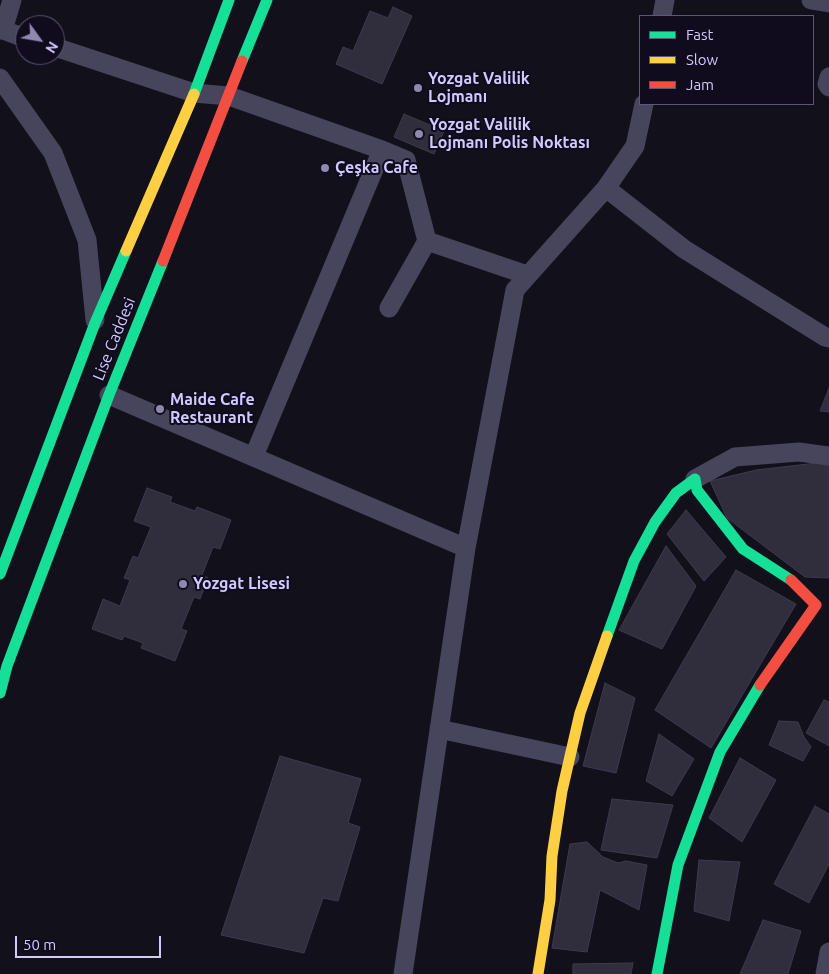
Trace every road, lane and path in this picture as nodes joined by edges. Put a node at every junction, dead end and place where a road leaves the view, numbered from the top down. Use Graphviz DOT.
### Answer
graph roads {
  1 [pos="12,0"];
  2 [pos="229,0"];
  3 [pos="267,0"];
  4 [pos="665,0"];
  5 [pos="811,0"];
  6 [pos="829,3"];
  7 [pos="662,15"];
  8 [pos="1,30"];
  9 [pos="15,35"];
  10 [pos="65,50"];
  11 [pos="829,77"];
  12 [pos="0,78"];
  13 [pos="829,87"];
  14 [pos="194,93"];
  15 [pos="230,96"];
  16 [pos="644,105"];
  17 [pos="382,150"];
  18 [pos="606,188"];
  19 [pos="427,241"];
  20 [pos="527,275"];
  21 [pos="389,308"];
  22 [pos="96,323"];
  23 [pos="829,338"];
  24 [pos="109,395"];
  25 [pos="254,456"];
  26 [pos="829,456"];
  27 [pos="695,479"];
  28 [pos="466,548"];
  29 [pos="0,574"];
  30 [pos="823,602"];
  31 [pos="0,693"];
  32 [pos="439,729"];
  33 [pos="570,757"];
  34 [pos="829,952"];
  35 [pos="403,974"];
  36 [pos="538,974"];
  37 [pos="657,974"];
  38 [pos="825,974"];
  1 -- 8 [label="street"];
  2 -- 14 [label="street, Lise Caddesi"];
  3 -- 15 [label="street, Lise Caddesi"];
  4 -- 7 [label="street"];
  5 -- 6 [label="street"];
  8 -- 9 [label="street"];
  10 -- 14 [label="street"];
  11 -- 13 [label="street"];
  12 -- 22 [label="street"];
  14 -- 15 [label="street"];
  14 -- 22 [label="street, Lise Caddesi"];
  15 -- 17 [label="street"];
  15 -- 24 [label="street, Lise Caddesi"];
  16 -- 18 [label="street"];
  17 -- 19 [label="street"];
  17 -- 25 [label="street"];
  18 -- 20 [label="street"];
  18 -- 23 [label="street"];
  19 -- 20 [label="street"];
  19 -- 21 [label="street"];
  20 -- 28 [label="street"];
  22 -- 29 [label="street, Lise Caddesi"];
  24 -- 25 [label="street"];
  24 -- 31 [label="street, Lise Caddesi"];
  25 -- 28 [label="street"];
  26 -- 27 [label="street"];
  27 -- 30 [label="street"];
  27 -- 33 [label="street"];
  28 -- 32 [label="street"];
  30 -- 37 [label="street"];
  32 -- 33 [label="street"];
  32 -- 35 [label="street"];
  33 -- 36 [label="street"];
  34 -- 38 [label="street"];
}
